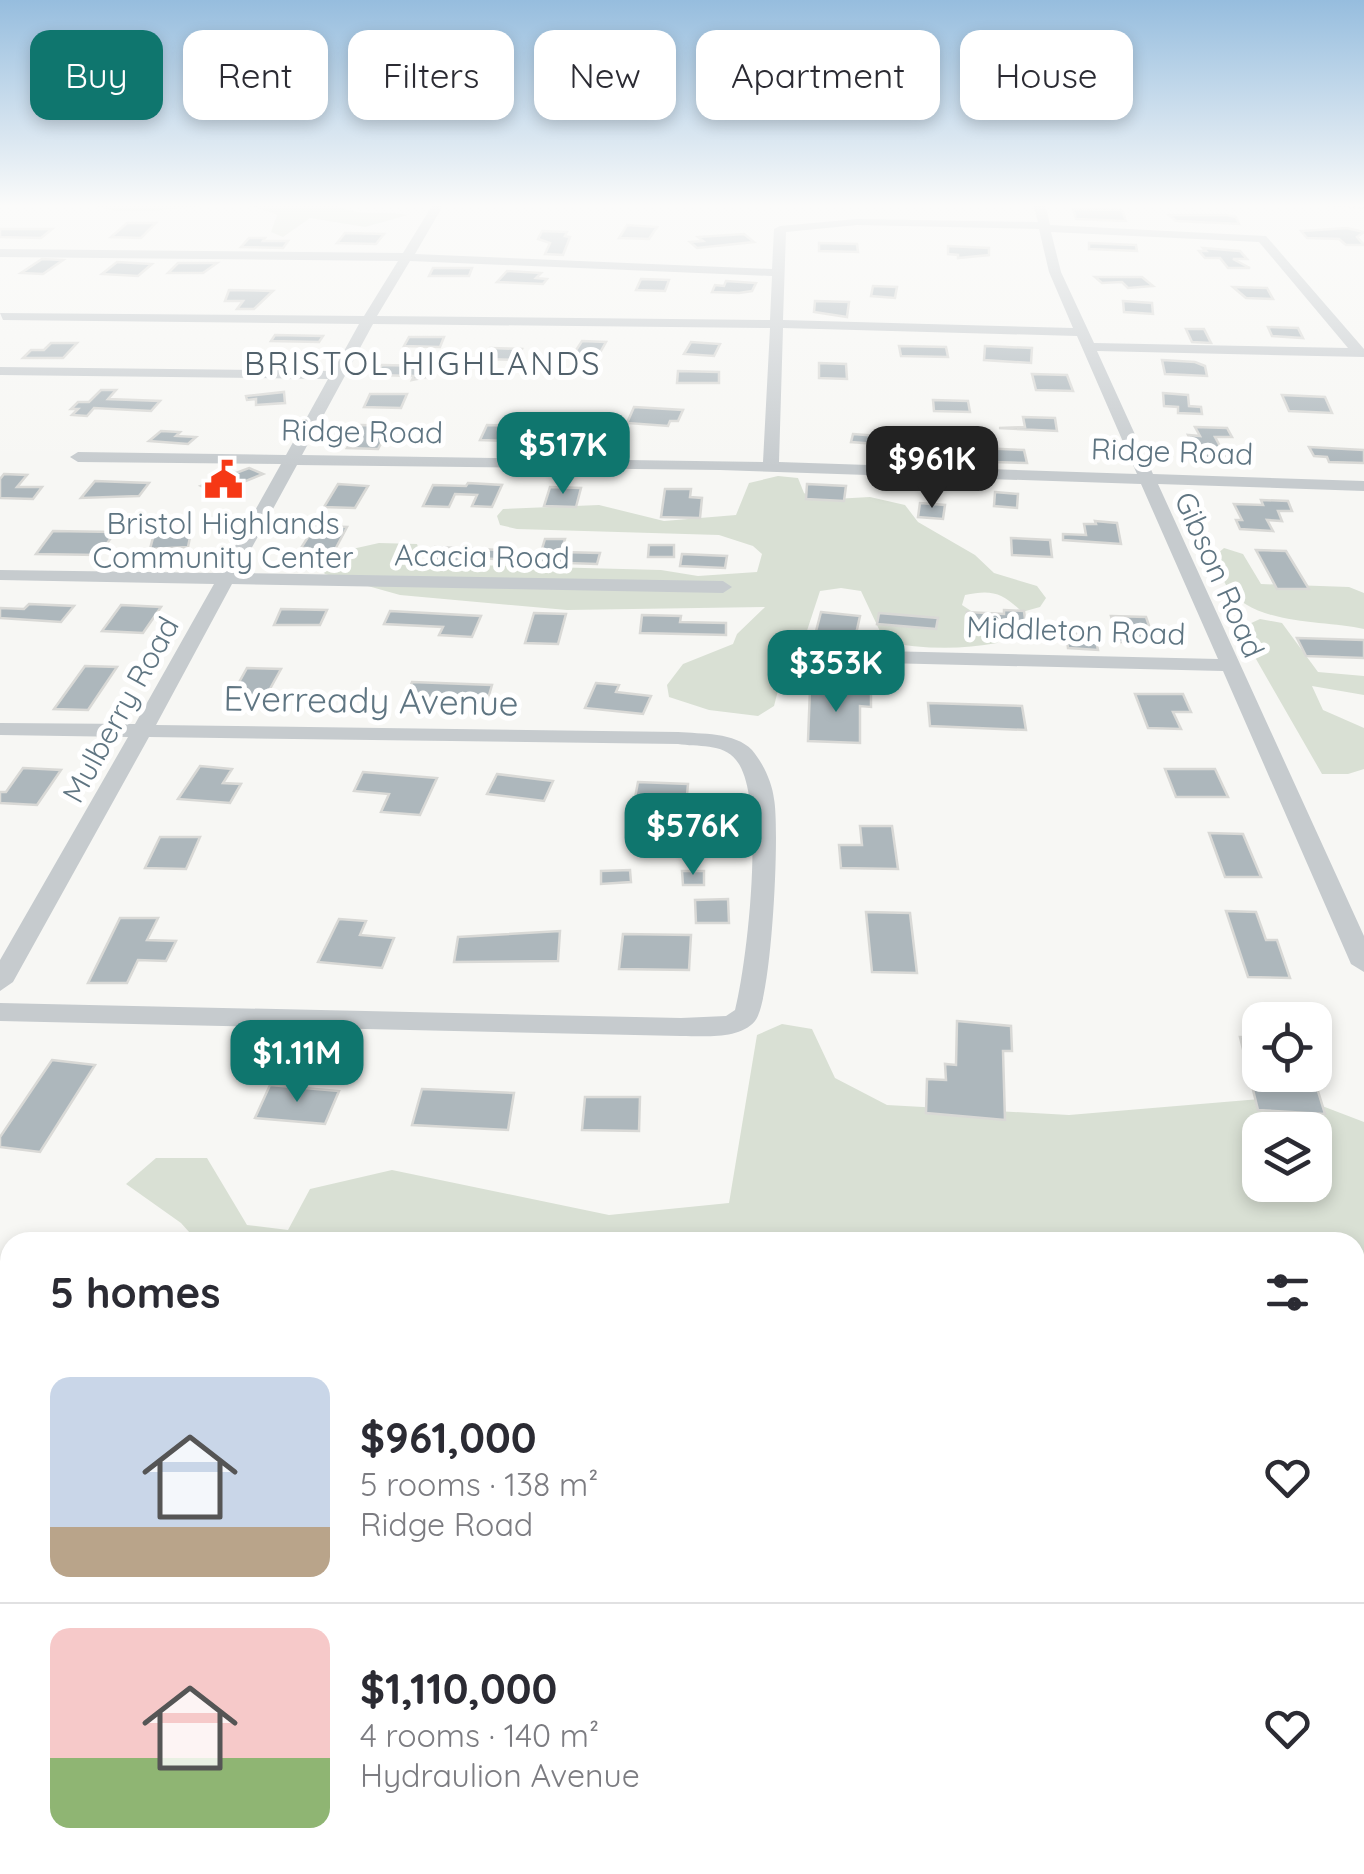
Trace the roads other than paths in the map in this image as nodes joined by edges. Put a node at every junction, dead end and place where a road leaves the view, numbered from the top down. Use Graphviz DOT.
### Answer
graph roads {
  1 [pos="386,291"];
  2 [pos="778,291"];
  3 [pos="1064,291"];
  4 [pos="1308,291"];
  5 [pos="3,316"];
  6 [pos="368,320"];
  7 [pos="776,323"];
  8 [pos="1085,339"];
  9 [pos="1362,353"];
  10 [pos="0,372"];
  11 [pos="337,375"];
  12 [pos="78,457"];
  13 [pos="290,459"];
  14 [pos="771,467"];
  15 [pos="1146,479"];
  16 [pos="1364,486"];
  17 [pos="0,575"];
  18 [pos="224,579"];
  19 [pos="723,587"];
  20 [pos="800,654"];
  21 [pos="1230,666"];
  22 [pos="0,729"];
  23 [pos="141,732"];
  24 [pos="1352,911"];
  25 [pos="1364,964"];
  26 [pos="0,982"];
  27 [pos="0,1012"];
  1 -- 6 [label="street, Mulberry Road"];
  2 -- 7 [label="street"];
  3 -- 8 [label="street, Gibson Road"];
  4 -- 9 [label="street"];
  5 -- 6 [label="street"];
  6 -- 7 [label="street"];
  6 -- 11 [label="street, Mulberry Road"];
  7 -- 8 [label="street"];
  7 -- 14 [label="street"];
  8 -- 9 [label="street"];
  8 -- 15 [label="street, Gibson Road"];
  10 -- 11 [label="street"];
  11 -- 13 [label="street, Mulberry Road"];
  12 -- 13 [label="street, Ridge Road"];
  13 -- 14 [label="street, Ridge Road"];
  13 -- 18 [label="street, Mulberry Road"];
  14 -- 15 [label="street, Ridge Road"];
  15 -- 16 [label="street, Ridge Road"];
  15 -- 21 [label="street, Gibson Road"];
  17 -- 18 [label="street, Acacia Road"];
  18 -- 19 [label="street, Acacia Road"];
  18 -- 23 [label="street, Mulberry Road"];
  20 -- 21 [label="street, Middleton Road"];
  21 -- 24 [label="street, Gibson Road"];
  22 -- 23 [label="street, Everready Avenue"];
  23 -- 26 [label="street, Mulberry Road"];
  23 -- 27 [label="street, Everready Avenue"];
  24 -- 25 [label="street, Gibson Road"];
}
